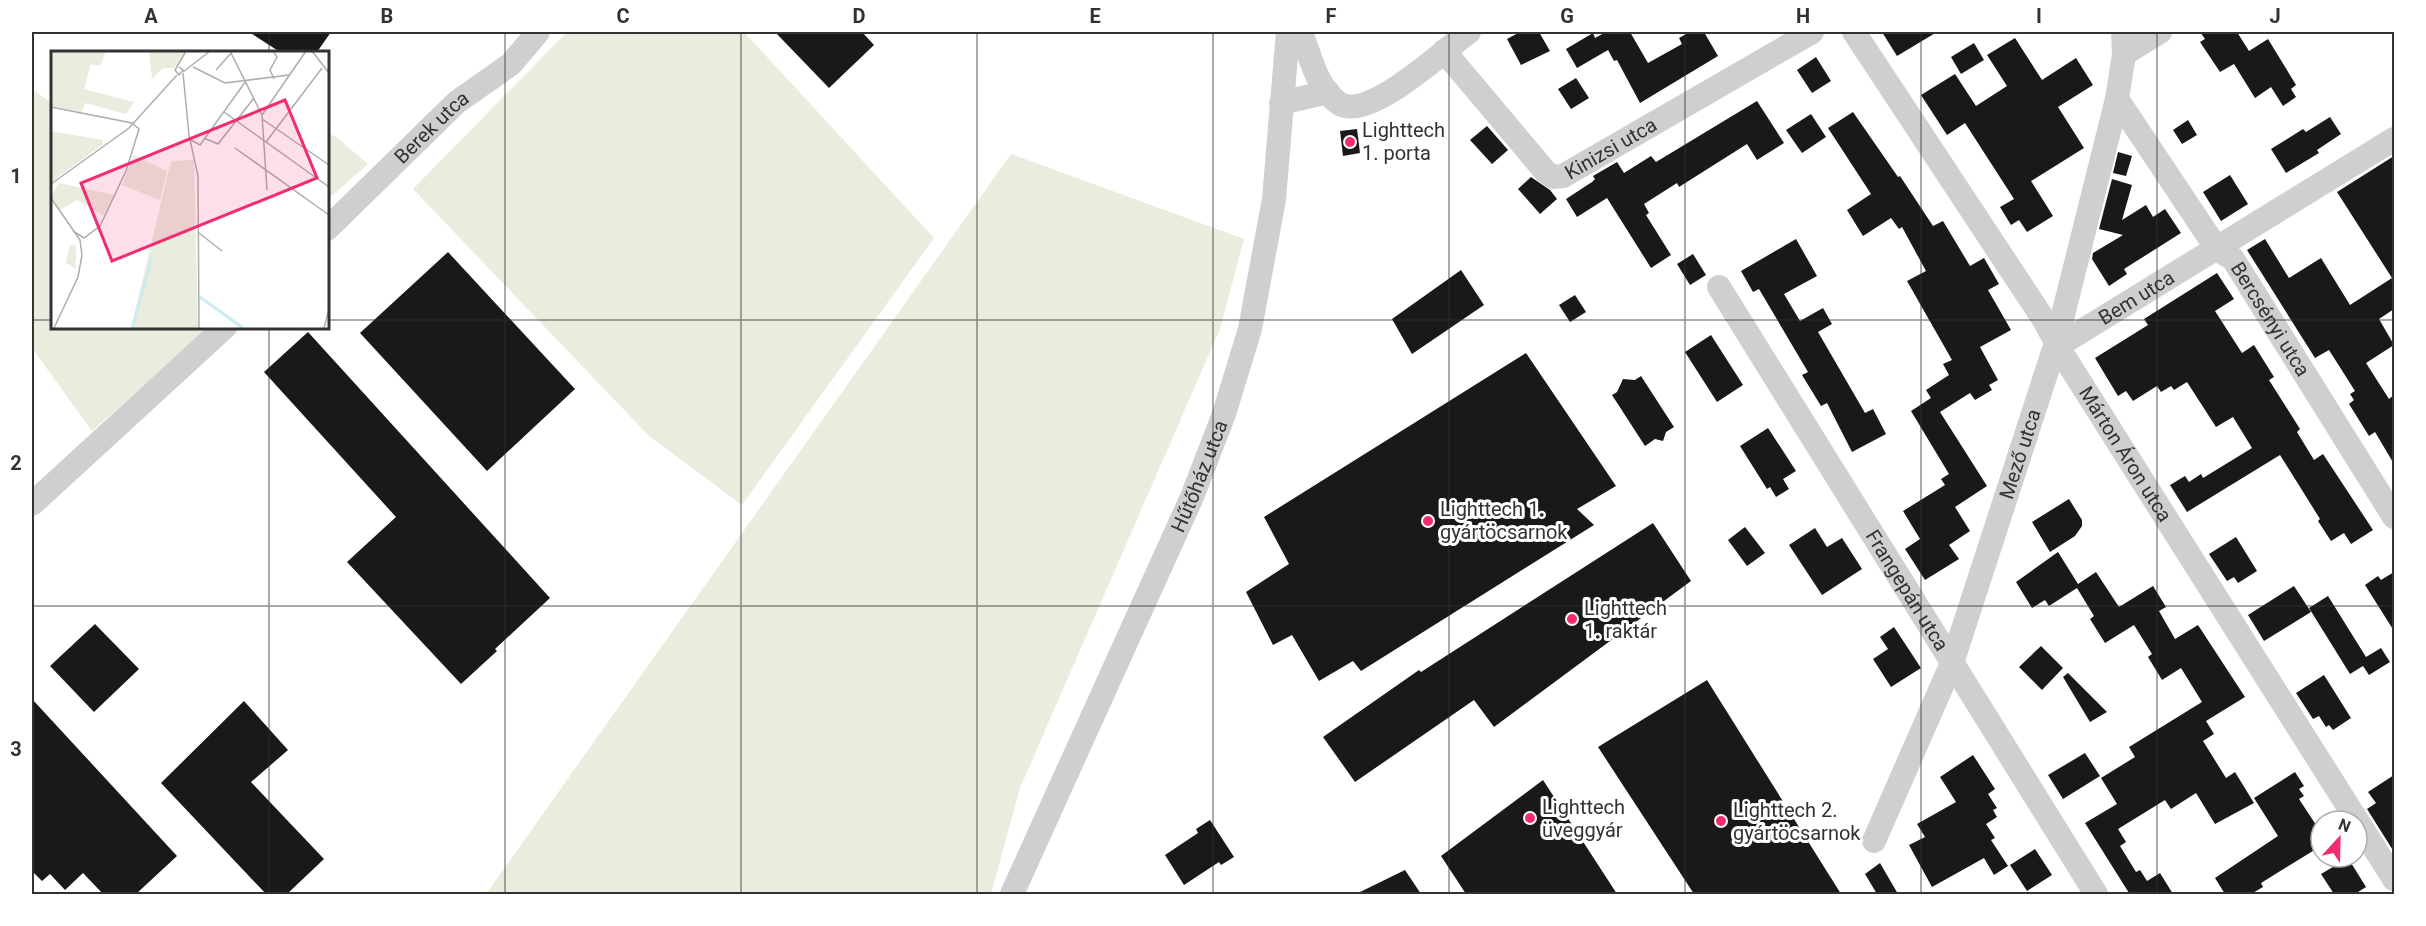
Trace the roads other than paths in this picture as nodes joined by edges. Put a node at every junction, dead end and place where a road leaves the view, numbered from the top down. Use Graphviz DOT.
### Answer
graph roads {
  1 [pos="538,32"];
  2 [pos="1288,32"];
  3 [pos="1301,32"];
  4 [pos="1469,32"];
  5 [pos="1812,32"];
  6 [pos="1854,32"];
  7 [pos="2160,32"];
  8 [pos="2124,43"];
  9 [pos="1444,51"];
  10 [pos="1328,92"];
  11 [pos="2117,99"];
  12 [pos="1281,103"];
  13 [pos="2394,139"];
  14 [pos="328,228"];
  15 [pos="2217,249"];
  16 [pos="1719,287"];
  17 [pos="224,328"];
  18 [pos="2056,343"];
  19 [pos="32,504"];
  20 [pos="2394,517"];
  21 [pos="1952,663"];
  22 [pos="1874,841"];
  23 [pos="2394,879"];
  24 [pos="1012,894"];
  25 [pos="2096,894"];
  1 -- 14 [label="street, Berek utca"];
  2 -- 12 [label="street, Hűtőház utca"];
  3 -- 10 [label="street"];
  4 -- 9 [label="street"];
  5 -- 9 [label="street, Kinizsi utca"];
  6 -- 18 [label="street, Márton Áron utca"];
  7 -- 8 [label="street"];
  8 -- 11 [label="street, Mező utca"];
  9 -- 10 [label="street"];
  10 -- 12 [label="street"];
  11 -- 15 [label="street, Bercsényi utca"];
  11 -- 18 [label="street, Mező utca"];
  12 -- 24 [label="street, Hűtőház utca"];
  13 -- 15 [label="street, Bem utca"];
  15 -- 18 [label="street, Bem utca"];
  15 -- 20 [label="street, Bercsényi utca"];
  16 -- 21 [label="street, Frangepán utca"];
  17 -- 19 [label="street"];
  18 -- 21 [label="street, Mező utca"];
  18 -- 23 [label="street, Márton Áron utca"];
  21 -- 22 [label="street, Mező utca"];
  21 -- 25 [label="street, Frangepán utca"];
}
